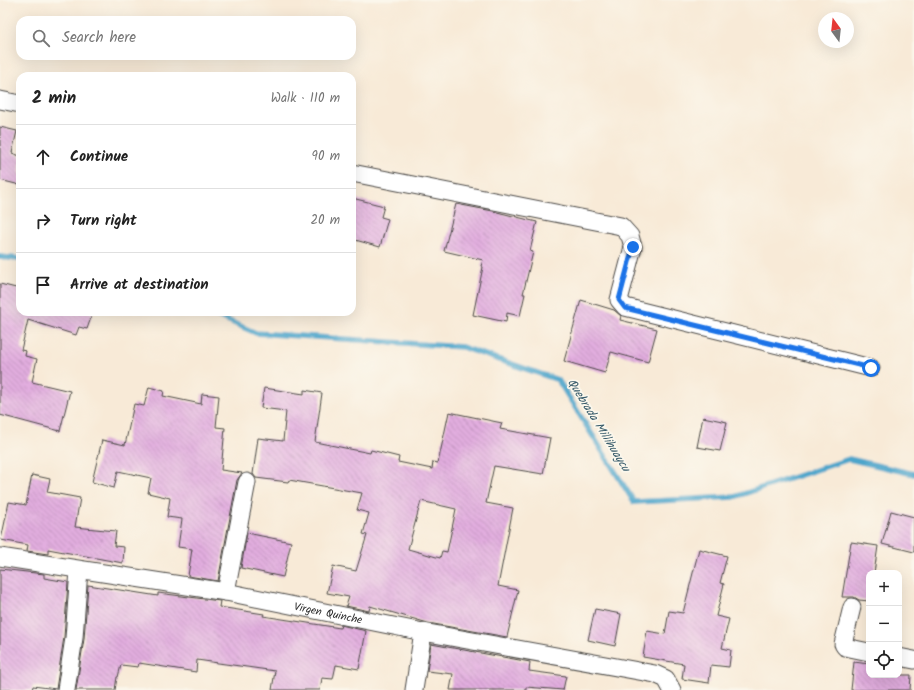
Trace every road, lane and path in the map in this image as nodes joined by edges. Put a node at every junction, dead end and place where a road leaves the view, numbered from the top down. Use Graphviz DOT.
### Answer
graph roads {
  1 [pos="0,100"];
  2 [pos="16,103"];
  3 [pos="356,174"];
  4 [pos="871,368"];
  5 [pos="247,482"];
  6 [pos="0,557"];
  7 [pos="79,570"];
  8 [pos="226,592"];
  9 [pos="852,607"];
  10 [pos="423,632"];
  11 [pos="866,651"];
  12 [pos="902,658"];
  13 [pos="914,660"];
  14 [pos="66,690"];
  15 [pos="414,690"];
  16 [pos="672,690"];
  1 -- 2 [label="street"];
  3 -- 4 [label="street"];
  5 -- 8 [label="street"];
  6 -- 7 [label="street, Virgen Quinche"];
  7 -- 8 [label="street, Virgen Quinche"];
  7 -- 14 [label="street"];
  8 -- 10 [label="street, Virgen Quinche"];
  9 -- 11 [label="street"];
  10 -- 15 [label="street"];
  10 -- 16 [label="street, Virgen Quinche"];
  12 -- 13 [label="street"];
}
